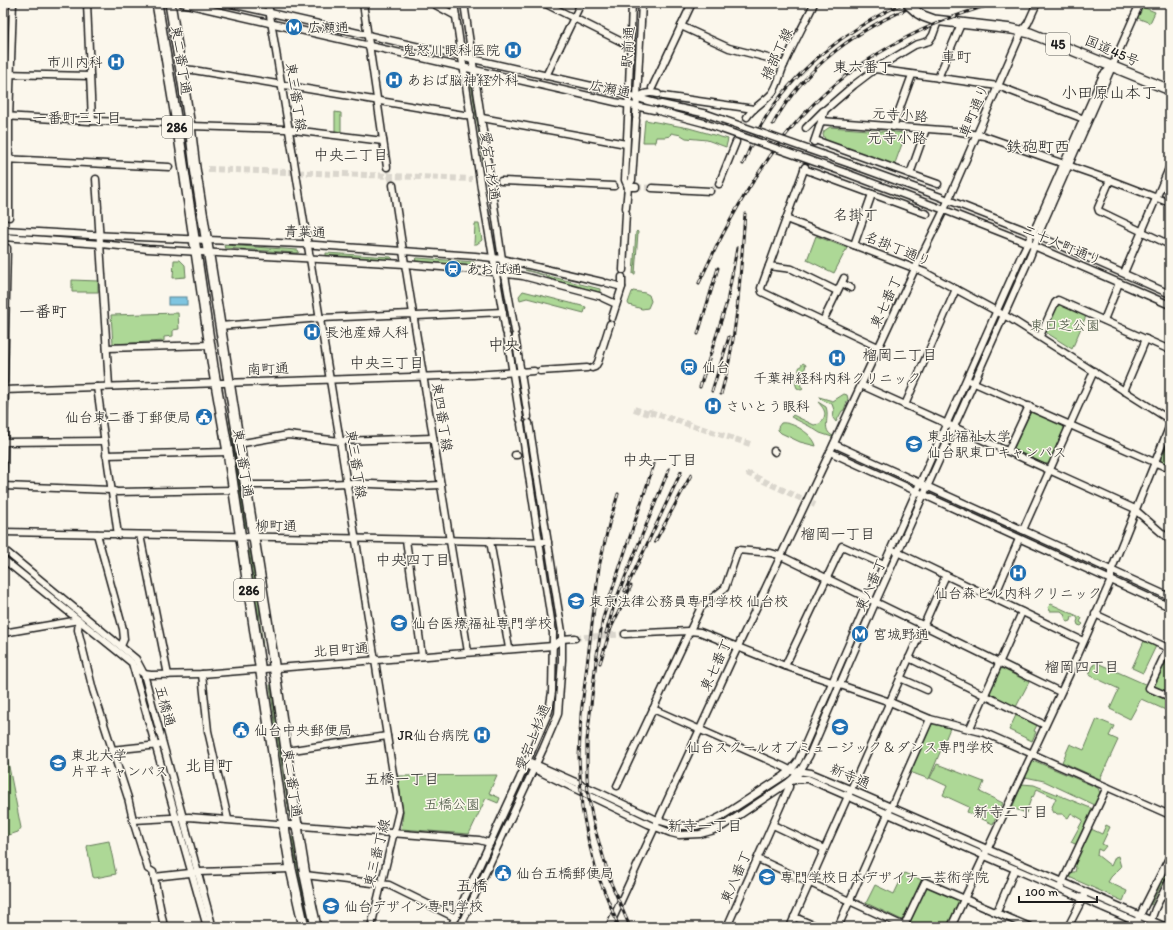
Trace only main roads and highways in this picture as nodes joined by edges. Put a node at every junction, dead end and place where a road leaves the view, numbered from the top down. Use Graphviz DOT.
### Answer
graph roads {
  1 [pos="157,3"];
  2 [pos="170,3"];
  3 [pos="907,3"];
  4 [pos="1170,90"];
  5 [pos="304,927"];
  6 [pos="316,927"];
  1 -- 5 [label="highway, 東二番丁通 / 286"];
  2 -- 6 [label="highway, 東二番丁通 / 286"];
  3 -- 4 [label="highway, 国道45号 / 45, bridge"];
}
